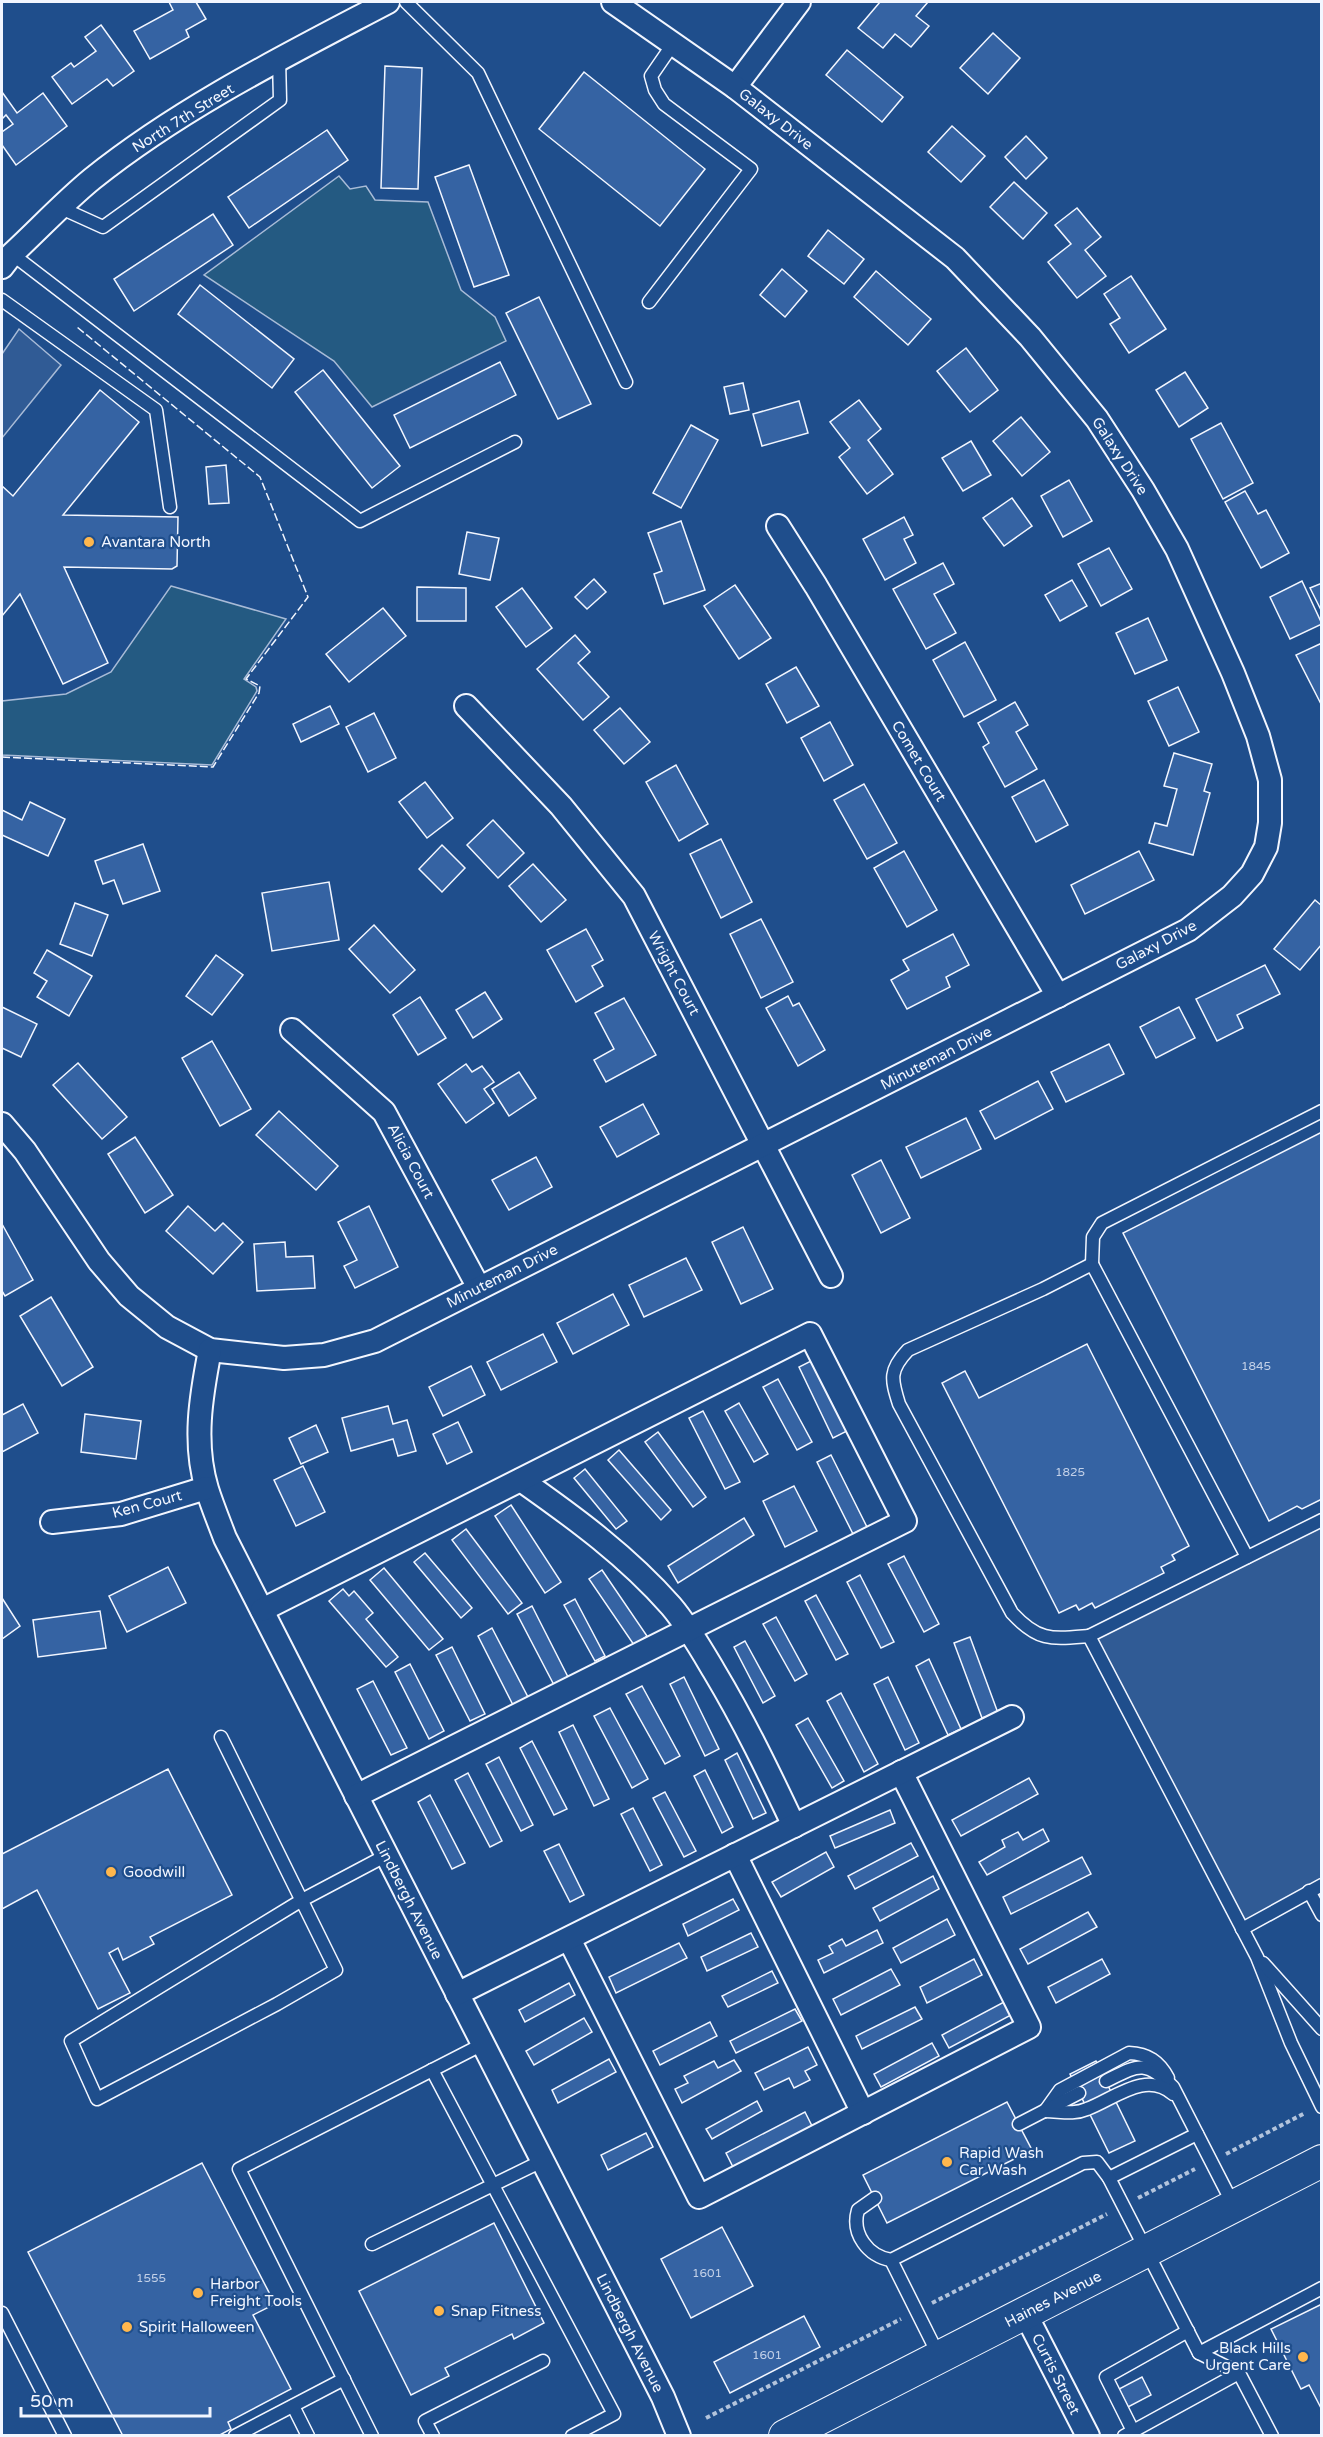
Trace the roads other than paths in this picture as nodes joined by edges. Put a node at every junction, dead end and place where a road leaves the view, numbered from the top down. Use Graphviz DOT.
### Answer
graph roads {
  1 [pos="388,2"];
  2 [pos="406,2"];
  3 [pos="612,2"];
  4 [pos="799,2"];
  5 [pos="673,44"];
  6 [pos="279,59"];
  7 [pos="735,87"];
  8 [pos="61,208"];
  9 [pos="5,255"];
  10 [pos="2,300"];
  11 [pos="649,302"];
  12 [pos="626,382"];
  13 [pos="515,442"];
  14 [pos="170,507"];
  15 [pos="778,526"];
  16 [pos="466,706"];
  17 [pos="1058,996"];
  18 [pos="292,1030"];
  19 [pos="1322,1111"];
  20 [pos="2,1124"];
  21 [pos="764,1146"];
  22 [pos="1092,1264"];
  23 [pos="831,1276"];
  24 [pos="479,1288"];
  25 [pos="210,1350"];
  26 [pos="521,1480"];
  27 [pos="206,1488"];
  28 [pos="1322,1520"];
  29 [pos="52,1522"];
  30 [pos="1247,1557"];
  31 [pos="262,1610"];
  32 [pos="689,1629"];
  33 [pos="1089,1636"];
  34 [pos="1012,1717"];
  35 [pos="221,1737"];
  36 [pos="901,1772"];
  37 [pos="356,1796"];
  38 [pos="794,1826"];
  39 [pos="387,1855"];
  40 [pos="735,1855"];
  41 [pos="1322,1885"];
  42 [pos="1309,1891"];
  43 [pos="302,1900"];
  44 [pos="1322,1914"];
  45 [pos="1242,1929"];
  46 [pos="568,1939"];
  47 [pos="1257,1956"];
  48 [pos="458,1995"];
  49 [pos="1322,2029"];
  50 [pos="483,2044"];
  51 [pos="432,2070"];
  52 [pos="1106,2081"];
  53 [pos="1173,2087"];
  54 [pos="1080,2093"];
  55 [pos="1180,2099"];
  56 [pos="1321,2106"];
  57 [pos="1046,2111"];
  58 [pos="863,2113"];
  59 [pos="1018,2124"];
  60 [pos="1197,2134"];
  61 [pos="542,2161"];
  62 [pos="1322,2161"];
  63 [pos="1109,2178"];
  64 [pos="493,2185"];
  65 [pos="874,2198"];
  66 [pos="1234,2206"];
  67 [pos="372,2244"];
  68 [pos="1146,2251"];
  69 [pos="891,2260"];
  70 [pos="1322,2288"];
  71 [pos="2,2313"];
  72 [pos="1025,2313"];
  73 [pos="1188,2331"];
  74 [pos="1199,2353"];
  75 [pos="940,2357"];
  76 [pos="543,2361"];
  77 [pos="1239,2373"];
  78 [pos="344,2379"];
  79 [pos="293,2406"];
  80 [pos="1128,2433"];
  81 [pos="64,2436"];
  82 [pos="235,2436"];
  83 [pos="308,2436"];
  84 [pos="372,2436"];
  85 [pos="433,2436"];
  86 [pos="572,2436"];
  87 [pos="679,2436"];
  88 [pos="785,2436"];
  89 [pos="1088,2436"];
  90 [pos="1272,2436"];
  1 -- 6 [label="street, North 7th Street"];
  2 -- 12 [label="lane"];
  3 -- 5 [label="street, Galaxy Drive"];
  4 -- 7 [label="street"];
  5 -- 7 [label="street, Galaxy Drive"];
  5 -- 11 [label="lane"];
  6 -- 8 [label="street, North 7th Street"];
  6 -- 8 [label="lane"];
  7 -- 17 [label="street, Galaxy Drive"];
  8 -- 9 [label="street, North 7th Street"];
  9 -- 13 [label="lane"];
  10 -- 14 [label="lane"];
  15 -- 17 [label="street, Comet Court"];
  16 -- 21 [label="street, Wright Court"];
  17 -- 21 [label="street, Minuteman Drive"];
  18 -- 24 [label="street, Alicia Court"];
  19 -- 22 [label="lane"];
  20 -- 25 [label="street, Minuteman Drive"];
  21 -- 23 [label="street, Wright Court"];
  21 -- 24 [label="street, Minuteman Drive"];
  22 -- 30 [label="lane"];
  22 -- 33 [label="lane"];
  24 -- 25 [label="street, Minuteman Drive"];
  25 -- 27 [label="street, Lindbergh Avenue"];
  26 -- 31 [label="street"];
  26 -- 32 [label="street"];
  26 -- 32 [label="street"];
  27 -- 29 [label="street, Ken Court"];
  27 -- 31 [label="street, Lindbergh Avenue"];
  28 -- 30 [label="lane"];
  30 -- 33 [label="lane"];
  31 -- 37 [label="street, Lindbergh Avenue"];
  32 -- 37 [label="street"];
  32 -- 38 [label="street"];
  33 -- 45 [label="lane"];
  34 -- 36 [label="street"];
  35 -- 43 [label="lane"];
  36 -- 38 [label="street"];
  36 -- 58 [label="street"];
  37 -- 39 [label="street, Lindbergh Avenue"];
  38 -- 40 [label="street"];
  39 -- 43 [label="lane"];
  39 -- 48 [label="street, Lindbergh Avenue"];
  40 -- 46 [label="street"];
  40 -- 58 [label="street"];
  41 -- 42 [label="lane"];
  42 -- 44 [label="lane"];
  42 -- 45 [label="lane"];
  43 -- 43 [label="lane"];
  45 -- 47 [label="lane"];
  46 -- 48 [label="street"];
  46 -- 58 [label="street"];
  47 -- 49 [label="lane"];
  47 -- 56 [label="lane"];
  48 -- 50 [label="street, Lindbergh Avenue"];
  50 -- 51 [label="lane"];
  50 -- 61 [label="street, Lindbergh Avenue"];
  51 -- 64 [label="lane"];
  51 -- 78 [label="lane"];
  52 -- 53 [label="lane"];
  53 -- 55 [label="lane"];
  53 -- 57 [label="lane"];
  54 -- 57 [label="lane"];
  55 -- 57 [label="lane"];
  55 -- 60 [label="lane"];
  57 -- 59 [label="lane"];
  60 -- 63 [label="lane"];
  60 -- 66 [label="lane"];
  61 -- 64 [label="lane"];
  61 -- 87 [label="street, Lindbergh Avenue"];
  62 -- 66 [label="main road, Haines Avenue"];
  63 -- 68 [label="lane"];
  63 -- 69 [label="lane"];
  64 -- 67 [label="lane"];
  64 -- 86 [label="lane"];
  65 -- 69 [label="lane"];
  66 -- 68 [label="main road, Haines Avenue"];
  68 -- 72 [label="main road, Haines Avenue"];
  68 -- 73 [label="lane"];
  69 -- 75 [label="lane"];
  70 -- 74 [label="lane"];
  71 -- 81 [label="lane"];
  72 -- 75 [label="main road, Haines Avenue"];
  72 -- 89 [label="street, Curtis Street"];
  73 -- 74 [label="lane"];
  73 -- 80 [label="lane"];
  74 -- 77 [label="lane"];
  75 -- 88 [label="main road, Haines Avenue"];
  76 -- 85 [label="lane"];
  77 -- 80 [label="lane"];
  77 -- 90 [label="lane"];
  78 -- 79 [label="lane"];
  78 -- 84 [label="lane"];
  79 -- 82 [label="lane"];
  79 -- 83 [label="lane"];
}
